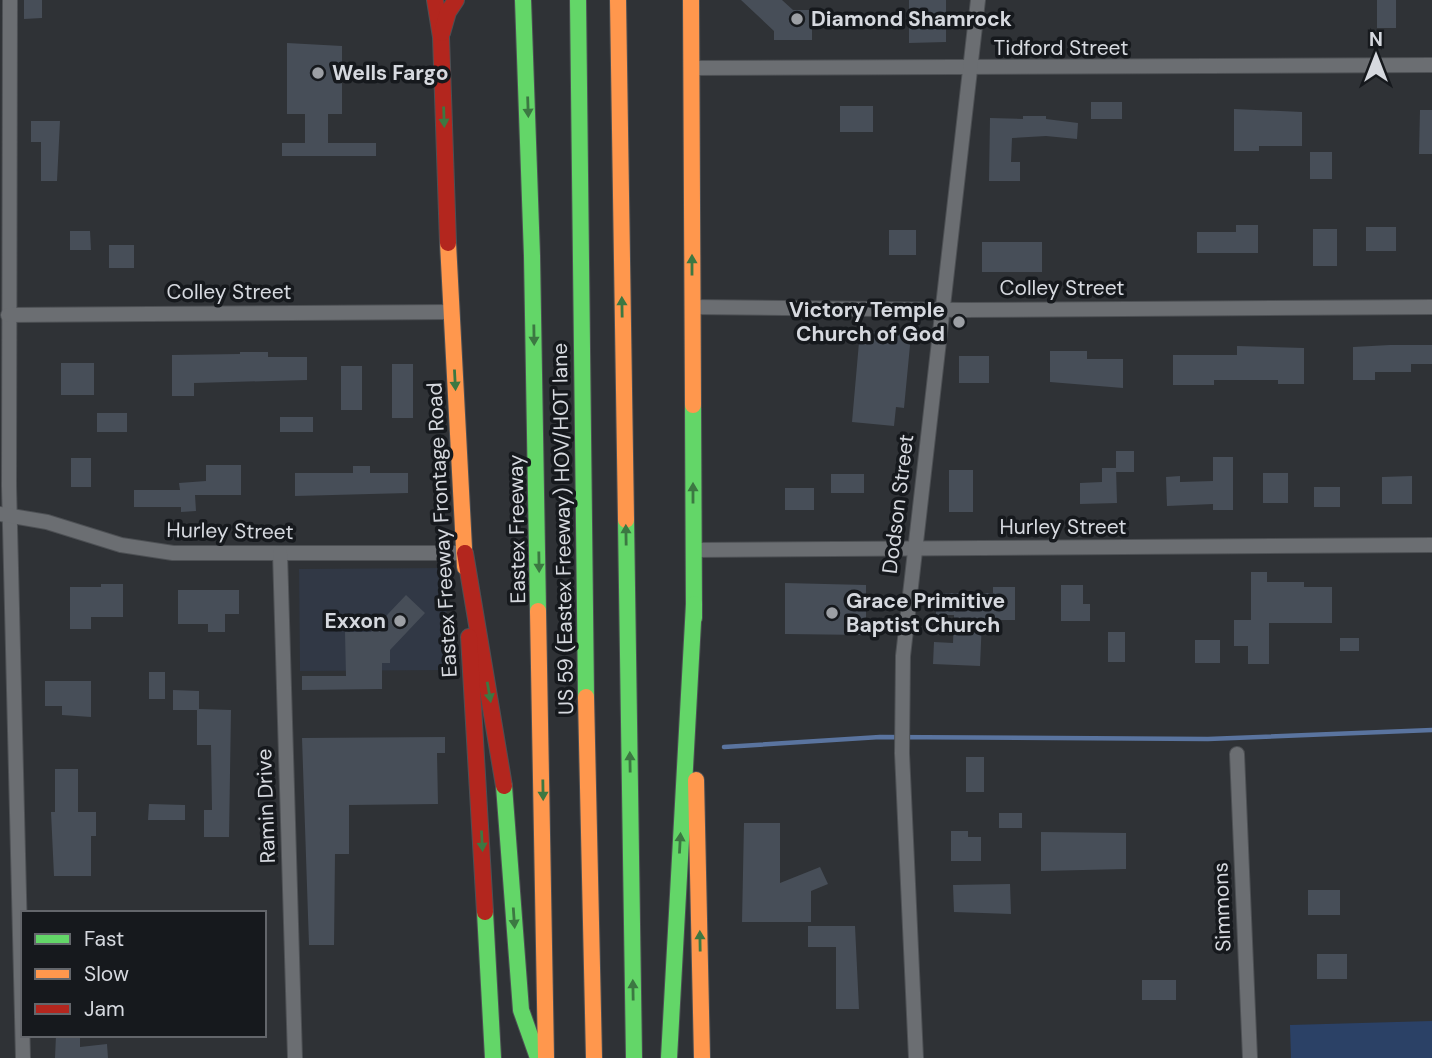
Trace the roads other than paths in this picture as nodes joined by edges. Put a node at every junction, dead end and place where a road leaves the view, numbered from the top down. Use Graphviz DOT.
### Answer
graph roads {
  1 [pos="10,0"];
  2 [pos="456,0"];
  3 [pos="523,0"];
  4 [pos="563,0"];
  5 [pos="578,0"];
  6 [pos="618,0"];
  7 [pos="978,0"];
  8 [pos="687,3"];
  9 [pos="433,4"];
  10 [pos="441,37"];
  11 [pos="572,37"];
  12 [pos="1432,65"];
  13 [pos="691,68"];
  14 [pos="970,69"];
  15 [pos="692,307"];
  16 [pos="1432,307"];
  17 [pos="944,310"];
  18 [pos="451,312"];
  19 [pos="8,315"];
  20 [pos="5,514"];
  21 [pos="1432,545"];
  22 [pos="913,548"];
  23 [pos="694,550"];
  24 [pos="280,553"];
  25 [pos="465,553"];
  26 [pos="694,604"];
  27 [pos="1237,754"];
  28 [pos="21,998"];
  29 [pos="22,1037"];
  30 [pos="23,1058"];
  31 [pos="295,1058"];
  32 [pos="493,1058"];
  33 [pos="538,1058"];
  34 [pos="546,1058"];
  35 [pos="594,1058"];
  36 [pos="634,1058"];
  37 [pos="669,1058"];
  38 [pos="702,1058"];
  39 [pos="916,1058"];
  40 [pos="1250,1058"];
  1 -- 19 [label="street"];
  2 -- 10 [label="main road"];
  3 -- 34 [label="main road, Eastex Freeway, one-way"];
  4 -- 11 [label="main road"];
  5 -- 11 [label="main road, US 59 (Eastex Freeway) HOV/HOT lane"];
  36 -- 6 [label="main road, one-way"];
  7 -- 14 [label="street, Dodson Street"];
  8 -- 13 [label="main road"];
  9 -- 10 [label="main road, Eastex Freeway Frontage Road"];
  10 -- 18 [label="main road, Eastex Freeway Frontage Road, one-way"];
  11 -- 35 [label="main road, US 59 (Eastex Freeway) HOV/HOT lane"];
  12 -- 14 [label="street, Tidford Street"];
  13 -- 14 [label="street, Tidford Street"];
  15 -- 13 [label="main road, one-way"];
  14 -- 17 [label="street, Dodson Street"];
  15 -- 17 [label="street, Colley Street"];
  23 -- 15 [label="main road, one-way"];
  16 -- 17 [label="street, Colley Street"];
  17 -- 22 [label="street, Dodson Street"];
  18 -- 19 [label="street, Colley Street"];
  18 -- 25 [label="main road, Eastex Freeway Frontage Road, one-way"];
  19 -- 20 [label="street"];
  20 -- 24 [label="street, Hurley Street"];
  20 -- 28 [label="street"];
  21 -- 22 [label="street, Hurley Street"];
  22 -- 23 [label="street, Hurley Street"];
  22 -- 39 [label="street, Dodson Street"];
  23 -- 26 [label="main road"];
  24 -- 25 [label="street, Hurley Street"];
  24 -- 31 [label="street, Ramin Drive"];
  25 -- 32 [label="main road, Eastex Freeway Frontage Road, one-way"];
  25 -- 33 [label="main road, one-way"];
  37 -- 26 [label="main road, one-way"];
  38 -- 26 [label="main road, one-way"];
  27 -- 40 [label="street, Simmons"];
  29 -- 30 [label="street"];
}
